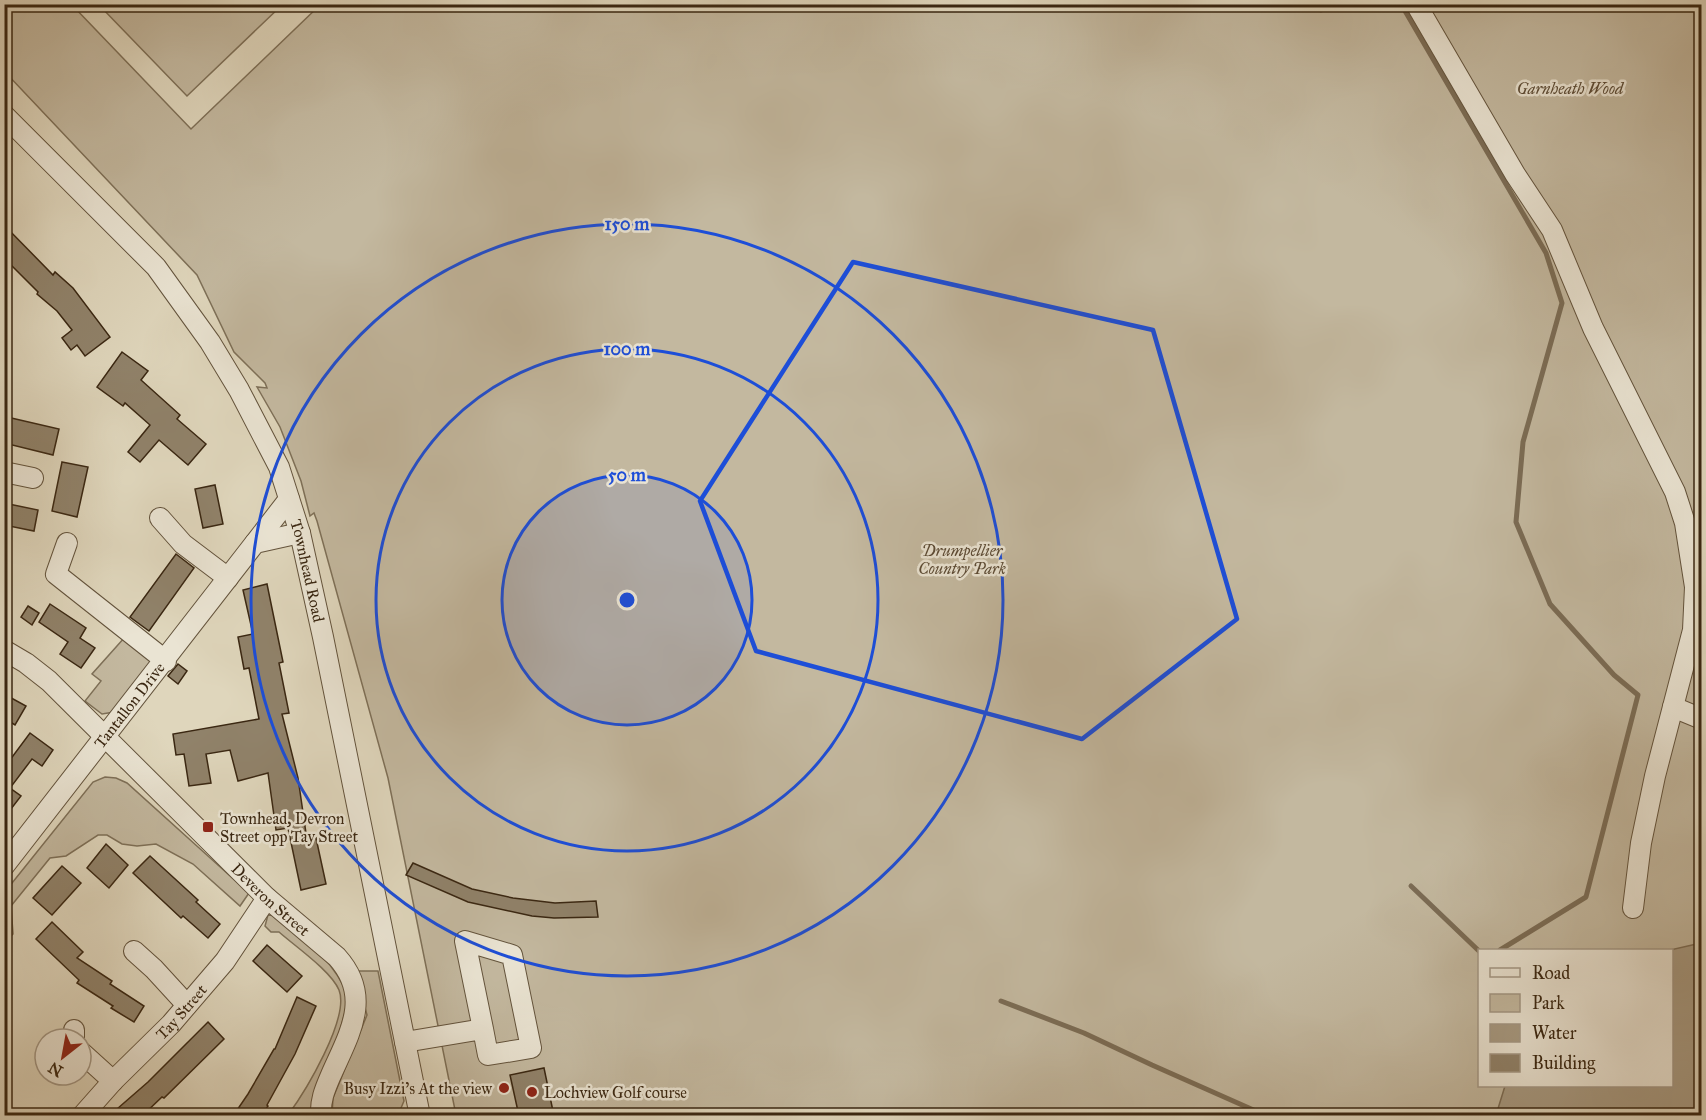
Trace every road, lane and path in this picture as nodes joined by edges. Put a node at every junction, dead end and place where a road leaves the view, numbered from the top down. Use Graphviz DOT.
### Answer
graph roads {
  1 [pos="1416,4"];
  2 [pos="4,115"];
  3 [pos="4,472"];
  4 [pos="33,478"];
  5 [pos="289,499"];
  6 [pos="160,518"];
  7 [pos="300,533"];
  8 [pos="67,543"];
  9 [pos="255,543"];
  10 [pos="1695,548"];
  11 [pos="228,578"];
  12 [pos="4,650"];
  13 [pos="166,661"];
  14 [pos="1673,706"];
  15 [pos="1701,719"];
  16 [pos="105,737"];
  17 [pos="4,866"];
  18 [pos="267,898"];
  19 [pos="1633,908"];
  20 [pos="134,951"];
  21 [pos="187,1005"];
  22 [pos="483,1029"];
  23 [pos="405,1042"];
  24 [pos="93,1063"];
  25 [pos="113,1081"];
  26 [pos="82,1116"];
  27 [pos="321,1116"];
  28 [pos="420,1116"];
  1 -- 10 [label="street"];
  2 -- 5 [label="street, Townhead Road"];
  3 -- 4 [label="street"];
  5 -- 7 [label="street, Townhead Road"];
  5 -- 9 [label="street, Tantallon Drive"];
  6 -- 11 [label="street"];
  7 -- 9 [label="street"];
  7 -- 23 [label="street, Townhead Road"];
  8 -- 13 [label="street"];
  9 -- 11 [label="street, Tantallon Drive"];
  10 -- 14 [label="street"];
  11 -- 13 [label="street, Tantallon Drive"];
  12 -- 16 [label="street, Deveron Street"];
  13 -- 16 [label="street, Tantallon Drive"];
  14 -- 15 [label="street"];
  14 -- 19 [label="street"];
  16 -- 17 [label="street, Tantallon Drive"];
  16 -- 18 [label="street, Deveron Street"];
  18 -- 21 [label="street, Tay Street"];
  18 -- 27 [label="street, Deveron Street"];
  20 -- 21 [label="street"];
  21 -- 25 [label="street, Tay Street"];
  22 -- 22 [label="street"];
  22 -- 23 [label="street"];
  23 -- 28 [label="street, Townhead Road"];
  24 -- 25 [label="street"];
  25 -- 26 [label="street, Tay Street"];
}
